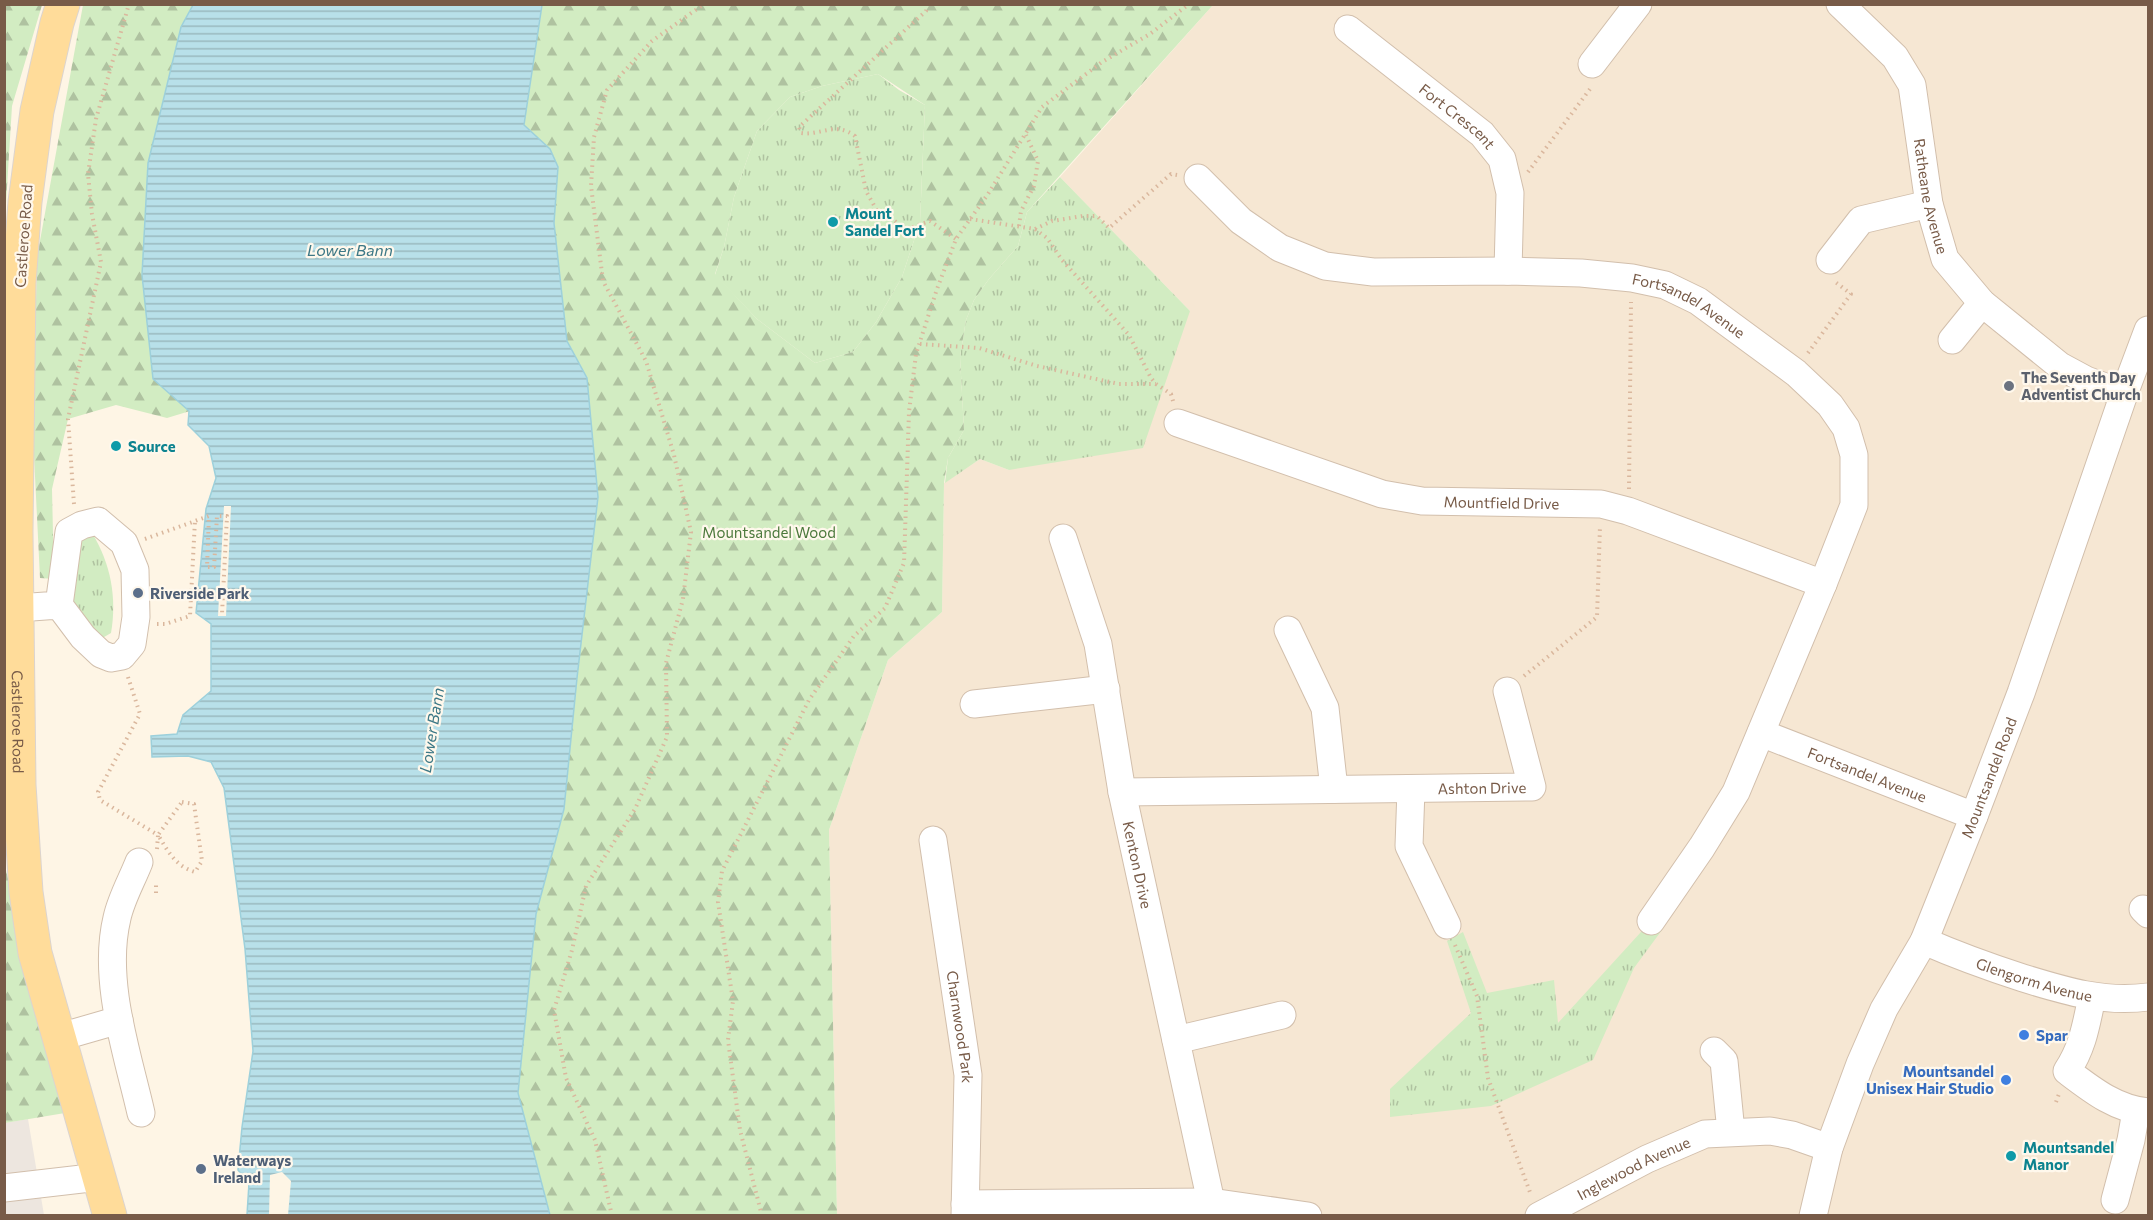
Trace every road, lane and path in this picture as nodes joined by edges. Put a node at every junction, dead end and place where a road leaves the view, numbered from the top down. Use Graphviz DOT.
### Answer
graph roads {
  1 [pos="63,4"];
  2 [pos="129,4"];
  3 [pos="704,4"];
  4 [pos="928,4"];
  5 [pos="1189,4"];
  6 [pos="1638,4"];
  7 [pos="1840,4"];
  8 [pos="1348,29"];
  9 [pos="1592,64"];
  10 [pos="1025,134"];
  11 [pos="1198,178"];
  12 [pos="1510,193"];
  13 [pos="15,204"];
  14 [pos="1929,204"];
  15 [pos="970,219"];
  16 [pos="1019,226"];
  17 [pos="1035,229"];
  18 [pos="956,238"];
  19 [pos="1830,260"];
  20 [pos="1508,271"];
  21 [pos="1632,278"];
  22 [pos="1982,303"];
  23 [pos="2148,330"];
  24 [pos="1952,340"];
  25 [pos="920,344"];
  26 [pos="1796,373"];
  27 [pos="1156,384"];
  28 [pos="2124,394"];
  29 [pos="1178,423"];
  30 [pos="1600,504"];
  31 [pos="1628,511"];
  32 [pos="195,520"];
  33 [pos="76,528"];
  34 [pos="10,532"];
  35 [pos="1063,538"];
  36 [pos="127,550"];
  37 [pos="1823,584"];
  38 [pos="59,605"];
  39 [pos="18,608"];
  40 [pos="222,614"];
  41 [pos="135,624"];
  42 [pos="1288,630"];
  43 [pos="122,656"];
  44 [pos="1106,689"];
  45 [pos="1507,691"];
  46 [pos="974,704"];
  47 [pos="1761,733"];
  48 [pos="1334,789"];
  49 [pos="1411,789"];
  50 [pos="1122,792"];
  51 [pos="1974,816"];
  52 [pos="158,835"];
  53 [pos="933,840"];
  54 [pos="151,867"];
  55 [pos="156,893"];
  56 [pos="1651,921"];
  57 [pos="1447,925"];
  58 [pos="1924,941"];
  59 [pos="2092,997"];
  60 [pos="2148,997"];
  61 [pos="1282,1015"];
  62 [pos="119,1020"];
  63 [pos="60,1036"];
  64 [pos="1176,1041"];
  65 [pos="1714,1051"];
  66 [pos="2142,1111"];
  67 [pos="141,1113"];
  68 [pos="1731,1132"];
  69 [pos="1829,1148"];
  70 [pos="99,1177"];
  71 [pos="4,1188"];
  72 [pos="2115,1200"];
  73 [pos="1211,1202"];
  74 [pos="965,1210"];
  75 [pos="1537,1210"];
  76 [pos="110,1215"];
  77 [pos="612,1215"];
  78 [pos="762,1215"];
  79 [pos="1308,1215"];
  80 [pos="1813,1215"];
  1 -- 13 [label="main road, Castleroe Road"];
  2 -- 33 [label="path"];
  3 -- 77 [label="path"];
  4 -- 18 [label="path"];
  5 -- 10 [label="path"];
  6 -- 9 [label="street"];
  7 -- 14 [label="street, Ratheane Avenue"];
  8 -- 12 [label="street, Fort Crescent"];
  9 -- 12 [label="path"];
  10 -- 15 [label="path"];
  10 -- 16 [label="path"];
  11 -- 17 [label="path"];
  11 -- 20 [label="street, Fortsandel Avenue"];
  12 -- 20 [label="street, Fort Crescent"];
  13 -- 34 [label="main road, Castleroe Road"];
  14 -- 19 [label="street"];
  14 -- 22 [label="street, Ratheane Avenue"];
  15 -- 16 [label="path"];
  15 -- 18 [label="path"];
  16 -- 17 [label="path"];
  17 -- 27 [label="path"];
  18 -- 25 [label="path"];
  19 -- 26 [label="path"];
  20 -- 21 [label="street, Fortsandel Avenue"];
  21 -- 26 [label="street, Fortsandel Avenue"];
  21 -- 31 [label="path"];
  22 -- 24 [label="street"];
  22 -- 28 [label="street, Ratheane Avenue"];
  23 -- 28 [label="street, Mountsandel Road"];
  25 -- 27 [label="path"];
  25 -- 78 [label="path"];
  26 -- 37 [label="street, Fortsandel Avenue"];
  27 -- 29 [label="path"];
  28 -- 51 [label="street, Mountsandel Road"];
  29 -- 30 [label="street, Mountfield Drive"];
  30 -- 31 [label="street, Mountfield Drive"];
  30 -- 45 [label="path"];
  31 -- 37 [label="street, Mountfield Drive"];
  32 -- 36 [label="path"];
  32 -- 40 [label="path"];
  32 -- 41 [label="path"];
  33 -- 36 [label="street"];
  33 -- 38 [label="street"];
  34 -- 39 [label="main road, Castleroe Road"];
  35 -- 44 [label="street, Kenton Drive"];
  36 -- 41 [label="street"];
  37 -- 47 [label="street, Fortsandel Avenue"];
  38 -- 39 [label="street"];
  38 -- 43 [label="street"];
  39 -- 63 [label="main road, Castleroe Road"];
  41 -- 43 [label="street"];
  42 -- 48 [label="street"];
  43 -- 52 [label="path"];
  44 -- 46 [label="street"];
  44 -- 50 [label="street, Kenton Drive"];
  45 -- 49 [label="street, Ashton Drive"];
  47 -- 51 [label="street, Fortsandel Avenue"];
  47 -- 56 [label="street, Fortsandel Avenue"];
  48 -- 49 [label="street, Ashton Drive"];
  48 -- 50 [label="street, Ashton Drive"];
  49 -- 57 [label="street"];
  50 -- 64 [label="street, Kenton Drive"];
  51 -- 58 [label="street, Mountsandel Road"];
  52 -- 52 [label="path"];
  52 -- 54 [label="path"];
  53 -- 74 [label="street, Charnwood Park"];
  54 -- 55 [label="path"];
  54 -- 62 [label="street"];
  57 -- 75 [label="path"];
  58 -- 59 [label="street, Glengorm Avenue"];
  58 -- 69 [label="street, Mountsandel Road"];
  59 -- 60 [label="street, Glengorm Avenue"];
  59 -- 66 [label="street"];
  61 -- 64 [label="street"];
  62 -- 63 [label="street"];
  62 -- 67 [label="street"];
  63 -- 70 [label="main road, Castleroe Road"];
  64 -- 73 [label="street, Kenton Drive"];
  65 -- 68 [label="street"];
  66 -- 72 [label="street"];
  68 -- 69 [label="street, Inglewood Avenue"];
  68 -- 75 [label="street, Inglewood Avenue"];
  69 -- 80 [label="street, Mountsandel Road"];
  70 -- 71 [label="street"];
  70 -- 76 [label="main road, Castleroe Road"];
  73 -- 74 [label="street"];
  73 -- 79 [label="street"];
}
